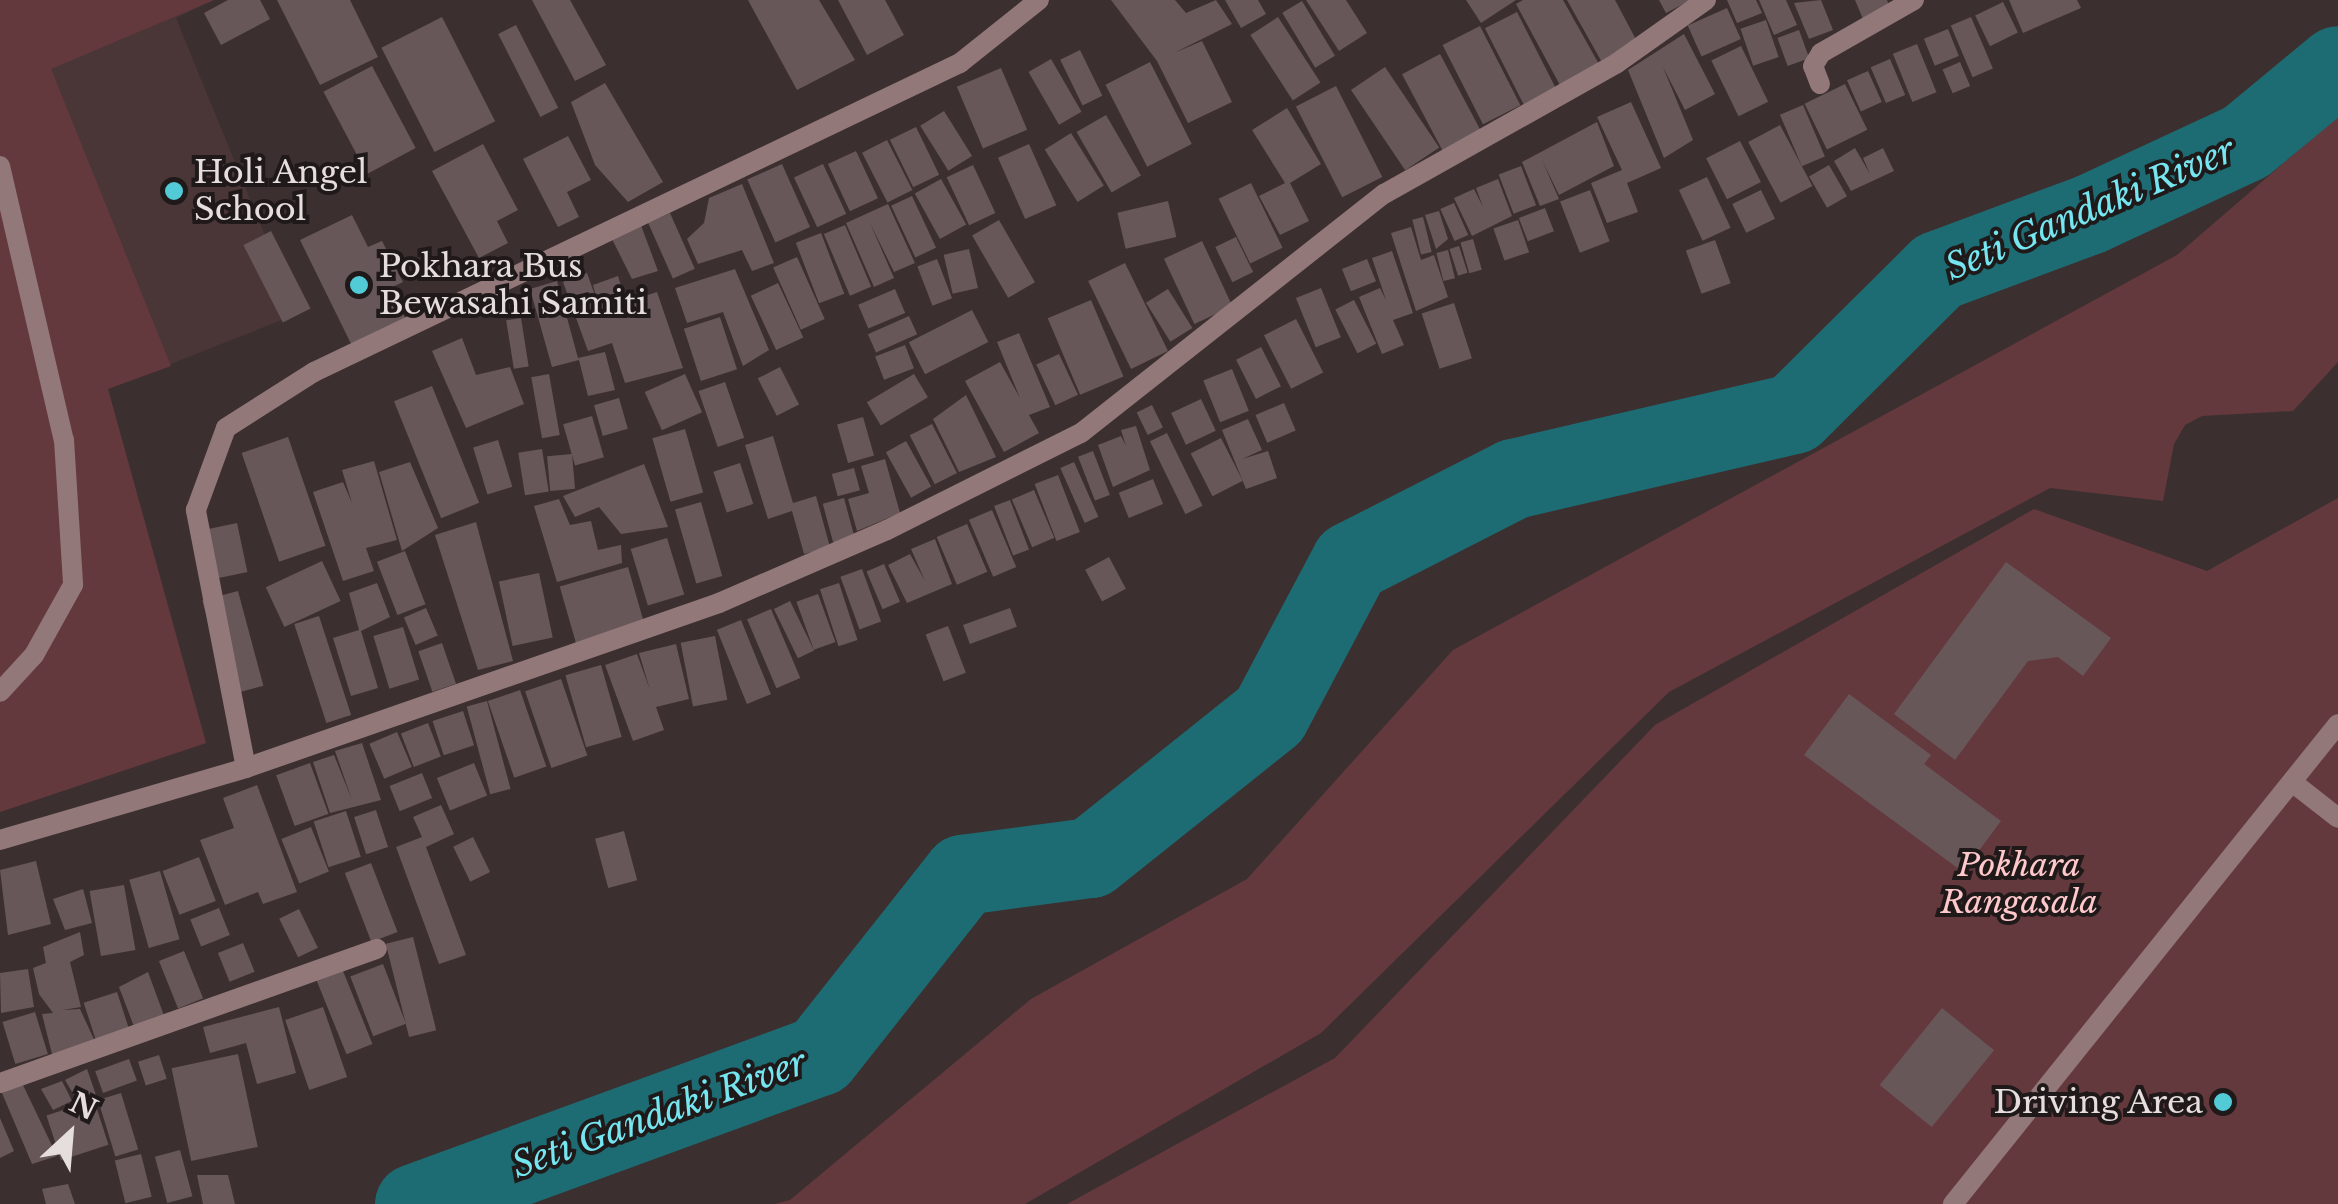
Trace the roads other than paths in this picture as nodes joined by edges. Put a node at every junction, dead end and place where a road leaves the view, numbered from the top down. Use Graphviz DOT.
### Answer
graph roads {
  1 [pos="1039,0"];
  2 [pos="1706,0"];
  3 [pos="1914,0"];
  4 [pos="1820,84"];
  5 [pos="0,166"];
  6 [pos="0,692"];
  7 [pos="2338,724"];
  8 [pos="246,768"];
  9 [pos="2292,782"];
  10 [pos="2338,818"];
  11 [pos="0,840"];
  12 [pos="378,949"];
  13 [pos="0,1083"];
  14 [pos="1952,1204"];
  1 -- 8 [label="street"];
  2 -- 8 [label="street"];
  3 -- 4 [label="street"];
  5 -- 6 [label="street"];
  7 -- 9 [label="street"];
  8 -- 11 [label="street"];
  9 -- 10 [label="street"];
  9 -- 14 [label="street"];
  12 -- 13 [label="street"];
}
